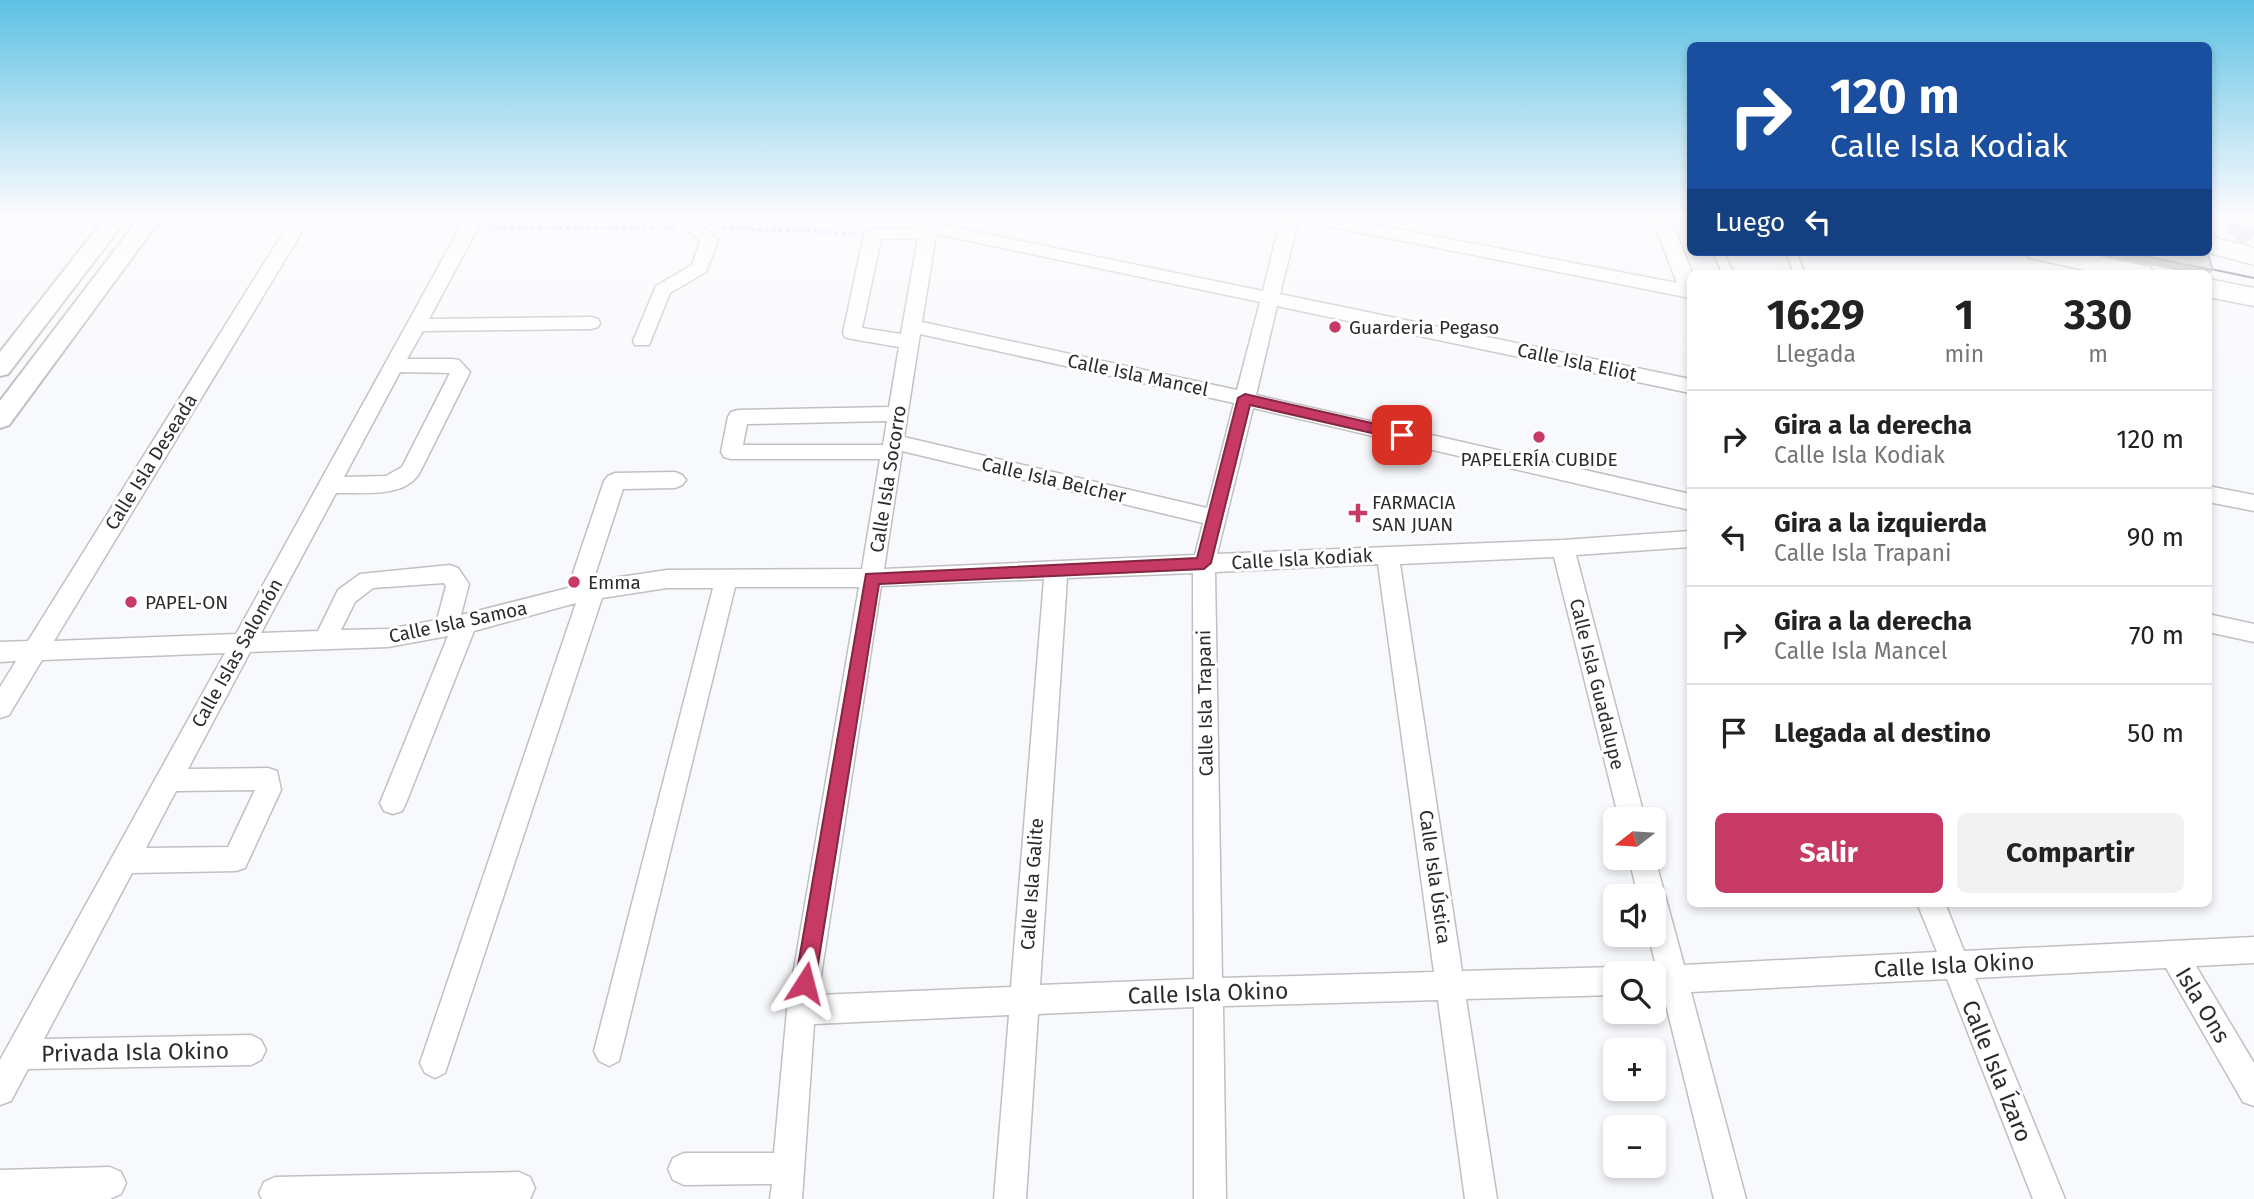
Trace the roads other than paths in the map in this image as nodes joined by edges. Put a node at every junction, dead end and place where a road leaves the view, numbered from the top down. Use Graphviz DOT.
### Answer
graph roads {
  1 [pos="74,273"];
  2 [pos="109,273"];
  3 [pos="268,273"];
  4 [pos="445,273"];
  5 [pos="691,273"];
  6 [pos="865,273"];
  7 [pos="921,273"];
  8 [pos="1148,273"];
  9 [pos="1276,273"];
  10 [pos="1597,273"];
  11 [pos="2212,289"];
  12 [pos="1687,290"];
  13 [pos="2254,297"];
  14 [pos="1269,299"];
  15 [pos="591,323"];
  16 [pos="417,324"];
  17 [pos="911,334"];
  18 [pos="642,341"];
  19 [pos="394,366"];
  20 [pos="0,368"];
  21 [pos="1687,385"];
  22 [pos="1245,398"];
  23 [pos="898,414"];
  24 [pos="0,419"];
  25 [pos="893,447"];
  26 [pos="675,480"];
  27 [pos="329,485"];
  28 [pos="2212,495"];
  29 [pos="1687,501"];
  30 [pos="2254,503"];
  31 [pos="1215,519"];
  32 [pos="1687,539"];
  33 [pos="1563,548"];
  34 [pos="1388,555"];
  35 [pos="1204,563"];
  36 [pos="1056,570"];
  37 [pos="872,578"];
  38 [pos="726,579"];
  39 [pos="585,592"];
  40 [pos="2212,624"];
  41 [pos="456,625"];
  42 [pos="2254,633"];
  43 [pos="325,640"];
  44 [pos="243,642"];
  45 [pos="36,650"];
  46 [pos="0,652"];
  47 [pos="0,708"];
  48 [pos="167,780"];
  49 [pos="393,803"];
  50 [pos="1629,807"];
  51 [pos="124,861"];
  52 [pos="1933,907"];
  53 [pos="2254,950"];
  54 [pos="2173,954"];
  55 [pos="1956,965"];
  56 [pos="1666,980"];
  57 [pos="1603,981"];
  58 [pos="1452,987"];
  59 [pos="1666,990"];
  60 [pos="1208,992"];
  61 [pos="1024,1000"];
  62 [pos="801,1010"];
  63 [pos="251,1050"];
  64 [pos="609,1051"];
  65 [pos="20,1054"];
  66 [pos="435,1063"];
  67 [pos="0,1090"];
  68 [pos="2254,1091"];
  69 [pos="789,1168"];
  70 [pos="684,1169"];
  71 [pos="110,1183"];
  72 [pos="0,1186"];
  73 [pos="519,1188"];
  74 [pos="275,1193"];
  75 [pos="391,1195"];
  76 [pos="786,1199"];
  77 [pos="1010,1199"];
  78 [pos="1210,1199"];
  79 [pos="1481,1199"];
  80 [pos="1730,1199"];
  81 [pos="2049,1199"];
  1 -- 20 [label="street"];
  2 -- 24 [label="street"];
  3 -- 45 [label="street, Calle Isla Deseada"];
  4 -- 16 [label="street, Calle Islas Salomón"];
  5 -- 18 [label="street"];
  6 -- 17 [label="street, Calle Isla Mancel"];
  7 -- 17 [label="street, Calle Isla Socorro"];
  8 -- 14 [label="street, Calle Isla Eliot"];
  9 -- 14 [label="street, Calle Isla Trapani"];
  10 -- 12 [label="street"];
  11 -- 13 [label="main road"];
  14 -- 21 [label="street, Calle Isla Eliot"];
  14 -- 22 [label="street, Calle Isla Trapani"];
  15 -- 16 [label="street"];
  16 -- 19 [label="street, Calle Islas Salomón"];
  17 -- 22 [label="street, Calle Isla Mancel"];
  17 -- 23 [label="street, Calle Isla Socorro"];
  19 -- 27 [label="street, Calle Islas Salomón"];
  19 -- 27 [label="street"];
  22 -- 29 [label="street, Calle Isla Mancel"];
  22 -- 31 [label="street, Calle Isla Trapani"];
  23 -- 25 [label="street, Calle Isla Socorro"];
  23 -- 25 [label="street, Calle Isla Belcher"];
  25 -- 31 [label="street, Calle Isla Belcher"];
  25 -- 37 [label="street, Calle Isla Socorro"];
  26 -- 39 [label="street"];
  27 -- 44 [label="street, Calle Islas Salomón"];
  28 -- 30 [label="street"];
  31 -- 35 [label="street, Calle Isla Trapani"];
  32 -- 33 [label="street, Calle Isla Kodiak"];
  33 -- 34 [label="street, Calle Isla Kodiak"];
  33 -- 50 [label="street, Calle Isla Guadalupe"];
  34 -- 35 [label="street, Calle Isla Kodiak"];
  34 -- 58 [label="street, Calle Isla Ústica"];
  35 -- 36 [label="street, Calle Isla Kodiak"];
  35 -- 60 [label="street, Calle Isla Trapani"];
  36 -- 37 [label="street, Calle Isla Kodiak"];
  36 -- 61 [label="street, Calle Isla Galite"];
  37 -- 38 [label="street, Calle Isla Samoa"];
  37 -- 62 [label="street, Calle Isla Socorro"];
  38 -- 39 [label="street, Calle Isla Samoa"];
  38 -- 64 [label="street"];
  39 -- 41 [label="street, Calle Isla Samoa"];
  39 -- 66 [label="street"];
  40 -- 42 [label="street"];
  41 -- 43 [label="street, Calle Isla Samoa"];
  41 -- 43 [label="street"];
  41 -- 49 [label="street"];
  43 -- 44 [label="street, Calle Isla Samoa"];
  44 -- 45 [label="street, Calle Isla Samoa"];
  44 -- 48 [label="street, Calle Islas Salomón"];
  45 -- 46 [label="street, Calle Isla Samoa"];
  45 -- 47 [label="street, Calle Isla Deseada"];
  48 -- 51 [label="street, Calle Islas Salomón"];
  48 -- 51 [label="street"];
  51 -- 65 [label="street, Calle Islas Salomón"];
  52 -- 55 [label="street, Calle Isla Ízaro"];
  53 -- 54 [label="street, Calle Isla Okino"];
  54 -- 55 [label="street, Calle Isla Okino"];
  54 -- 68 [label="street, Isla Ons"];
  55 -- 56 [label="street, Calle Isla Okino"];
  55 -- 81 [label="street, Calle Isla Ízaro"];
  57 -- 58 [label="street, Calle Isla Okino"];
  58 -- 60 [label="street, Calle Isla Okino"];
  58 -- 79 [label="street, Calle Isla Ústica"];
  59 -- 80 [label="street"];
  60 -- 61 [label="street, Calle Isla Okino"];
  60 -- 78 [label="street, Calle Isla Trapani"];
  61 -- 62 [label="street, Calle Isla Okino"];
  61 -- 77 [label="street, Calle Isla Galite"];
  62 -- 69 [label="street, Calle Isla Socorro"];
  63 -- 65 [label="street, Privada Isla Okino"];
  65 -- 67 [label="street, Calle Islas Salomón"];
  69 -- 70 [label="street"];
  69 -- 76 [label="street, Calle Isla Socorro"];
  71 -- 72 [label="street"];
  73 -- 75 [label="street"];
  74 -- 75 [label="street"];
}
